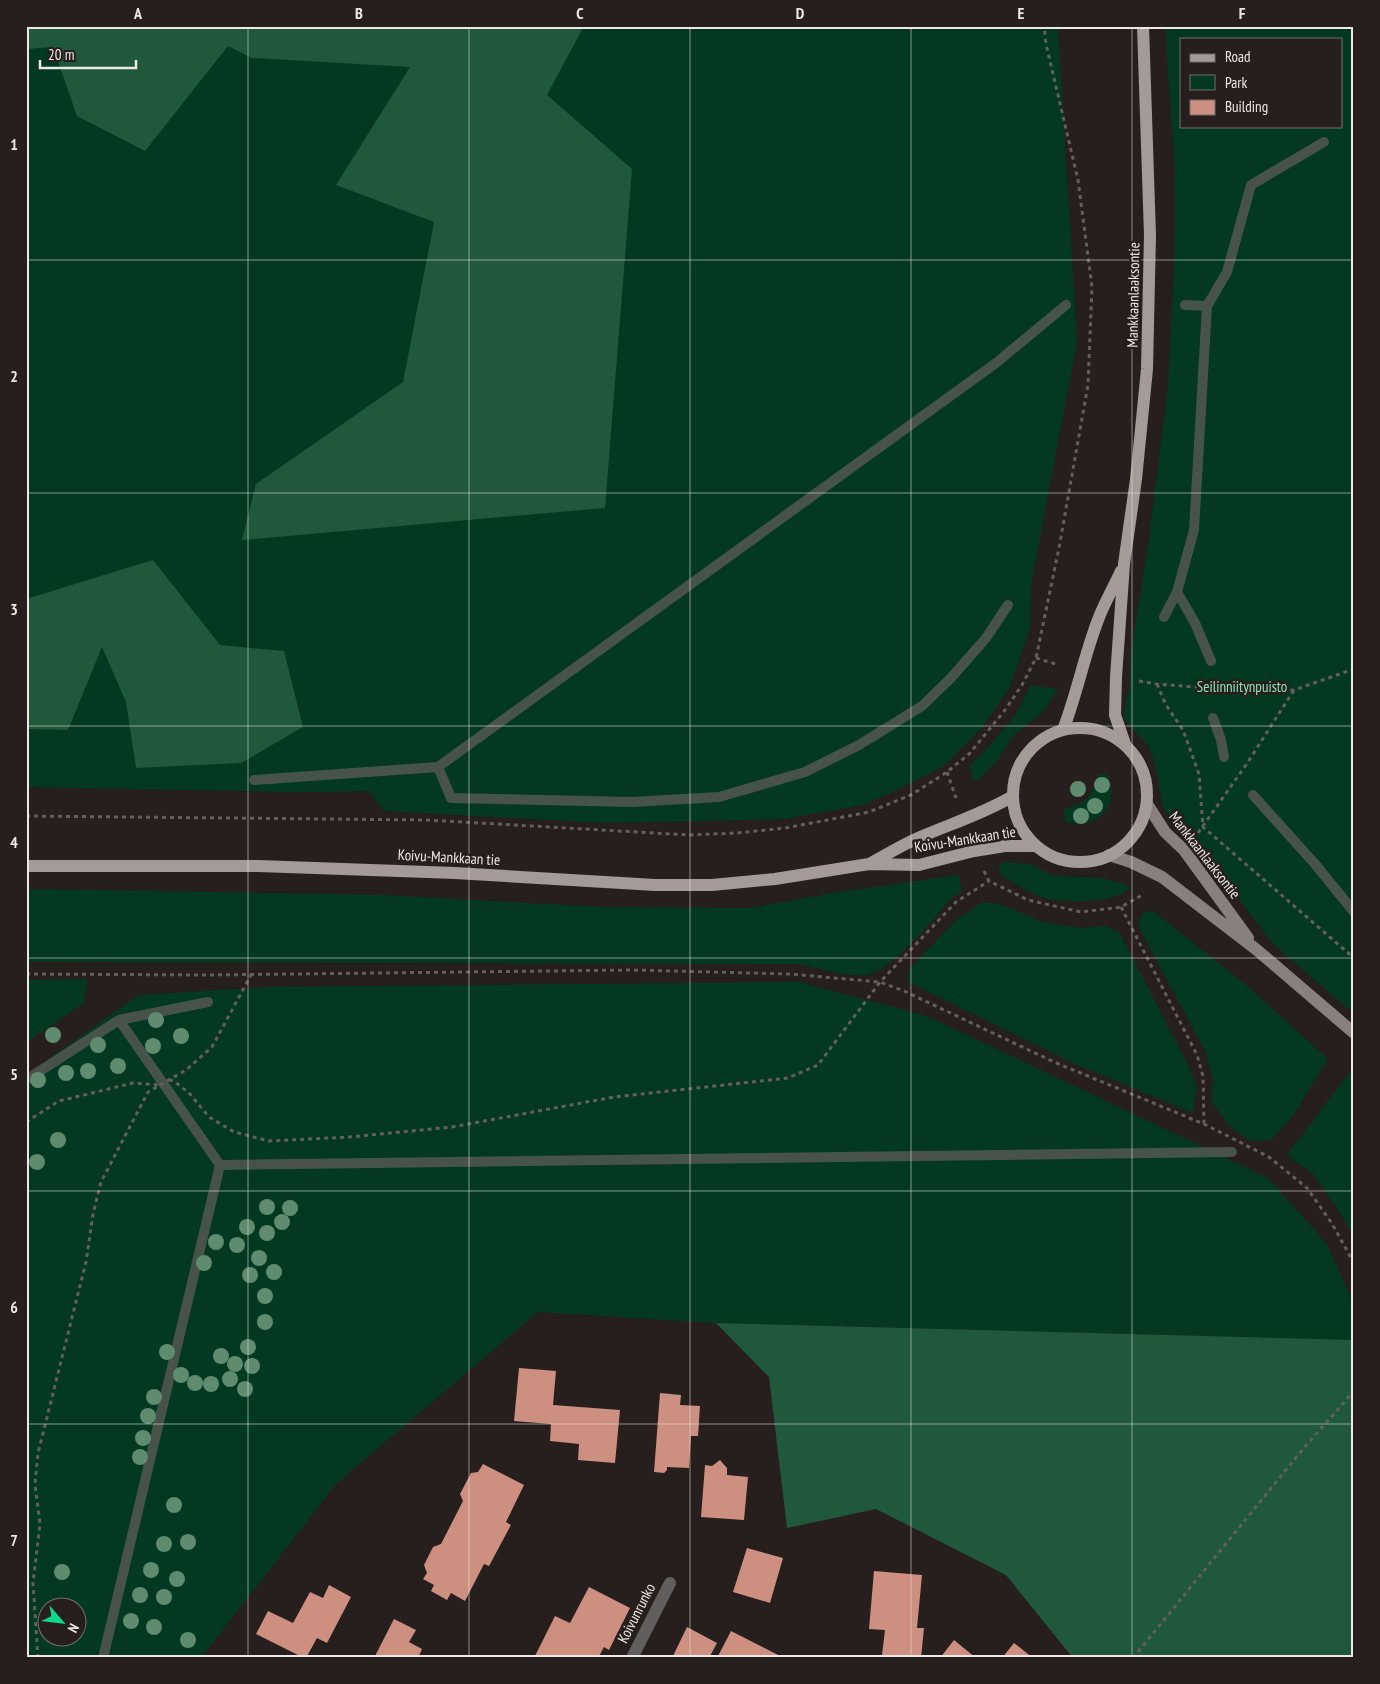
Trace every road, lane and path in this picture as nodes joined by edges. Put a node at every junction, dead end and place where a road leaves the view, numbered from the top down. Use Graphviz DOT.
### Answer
graph roads {
  1 [pos="1044,26"];
  2 [pos="1144,26"];
  3 [pos="1124,564"];
  4 [pos="1354,670"];
  5 [pos="1294,690"];
  6 [pos="1063,730"];
  7 [pos="1124,744"];
  8 [pos="947,772"];
  9 [pos="1013,796"];
  10 [pos="1146,804"];
  11 [pos="26,816"];
  12 [pos="963,819"];
  13 [pos="1203,827"];
  14 [pos="1036,846"];
  15 [pos="1184,850"];
  16 [pos="974,851"];
  17 [pos="1110,855"];
  18 [pos="869,864"];
  19 [pos="26,866"];
  20 [pos="1162,877"];
  21 [pos="989,881"];
  22 [pos="1121,907"];
  23 [pos="1257,950"];
  24 [pos="1354,958"];
  25 [pos="252,973"];
  26 [pos="26,974"];
  27 [pos="880,982"];
  28 [pos="1354,1032"];
  29 [pos="169,1080"];
  30 [pos="160,1085"];
  31 [pos="26,1122"];
  32 [pos="1204,1124"];
  33 [pos="1354,1263"];
  34 [pos="1354,1391"];
  35 [pos="670,1583"];
  36 [pos="38,1658"];
  37 [pos="632,1658"];
  38 [pos="1133,1658"];
  1 -- 8 [label="path"];
  2 -- 3 [label="main road, Mankkaanlaaksontie"];
  3 -- 6 [label="main road, Mankkaanlaaksontie"];
  3 -- 7 [label="main road, Mankkaanlaaksontie"];
  4 -- 5 [label="path"];
  5 -- 13 [label="path"];
  5 -- 13 [label="path"];
  6 -- 7 [label="main road"];
  6 -- 9 [label="main road"];
  7 -- 10 [label="main road"];
  8 -- 11 [label="path"];
  8 -- 12 [label="path"];
  9 -- 12 [label="main road, Koivu-Mankkaan tie"];
  9 -- 14 [label="main road"];
  10 -- 15 [label="main road, Mankkaanlaaksontie"];
  10 -- 17 [label="main road"];
  12 -- 18 [label="main road, Koivu-Mankkaan tie"];
  13 -- 15 [label="path"];
  13 -- 24 [label="path"];
  14 -- 16 [label="main road, Koivu-Mankkaan tie"];
  14 -- 17 [label="main road"];
  15 -- 23 [label="main road, Mankkaanlaaksontie"];
  16 -- 18 [label="main road, Koivu-Mankkaan tie"];
  16 -- 21 [label="path"];
  17 -- 20 [label="main road, Mankkaanlaaksontie"];
  18 -- 19 [label="main road, Koivu-Mankkaan tie"];
  20 -- 22 [label="path"];
  20 -- 23 [label="main road, Mankkaanlaaksontie"];
  21 -- 22 [label="path"];
  21 -- 27 [label="path"];
  22 -- 32 [label="path"];
  23 -- 28 [label="main road, Mankkaanlaaksontie"];
  25 -- 26 [label="path"];
  25 -- 27 [label="path"];
  25 -- 29 [label="path"];
  27 -- 29 [label="path"];
  27 -- 32 [label="path"];
  29 -- 30 [label="path"];
  30 -- 31 [label="path"];
  30 -- 36 [label="path"];
  32 -- 33 [label="path"];
  34 -- 38 [label="path"];
  35 -- 37 [label="street, Koivunrunko"];
}
